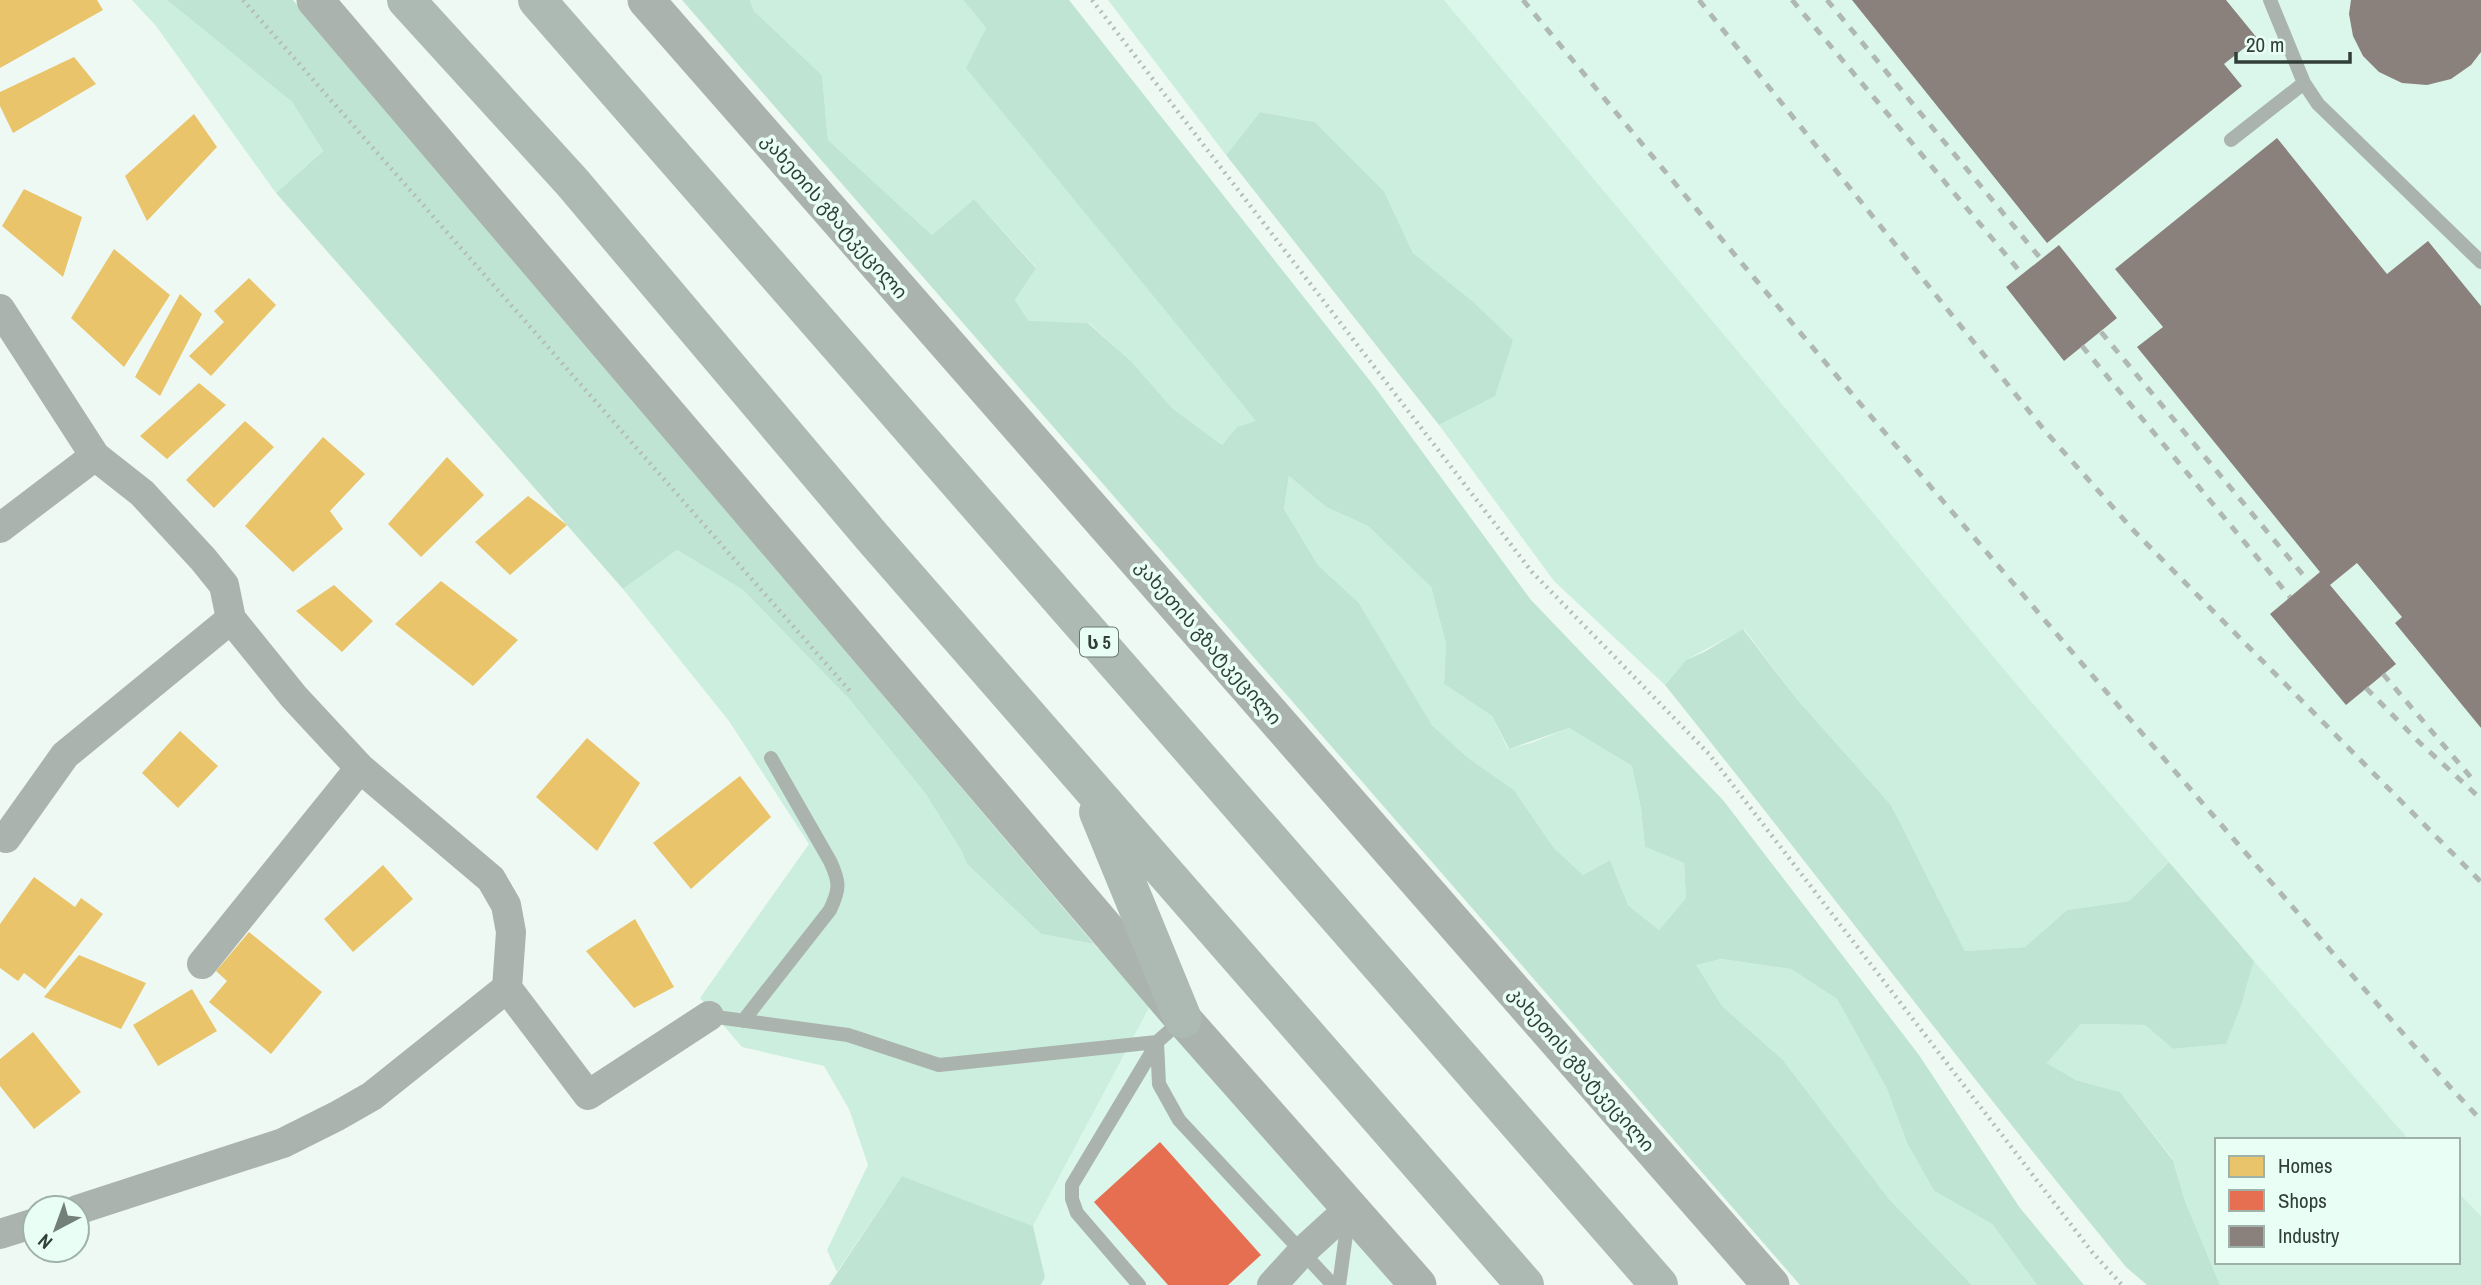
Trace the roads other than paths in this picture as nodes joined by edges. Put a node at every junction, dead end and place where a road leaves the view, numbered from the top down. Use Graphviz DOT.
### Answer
graph roads {
  1 [pos="315,0"];
  2 [pos="407,0"];
  3 [pos="537,0"];
  4 [pos="646,0"];
  5 [pos="2270,0"];
  6 [pos="2304,83"];
  7 [pos="2231,140"];
  8 [pos="2481,262"];
  9 [pos="0,309"];
  10 [pos="95,456"];
  11 [pos="0,528"];
  12 [pos="231,619"];
  13 [pos="771,758"];
  14 [pos="360,768"];
  15 [pos="1086,784"];
  16 [pos="6,838"];
  17 [pos="202,964"];
  18 [pos="508,988"];
  19 [pos="709,1016"];
  20 [pos="743,1021"];
  21 [pos="1170,1031"];
  22 [pos="91,1205"];
  23 [pos="1350,1209"];
  24 [pos="21,1227"];
  25 [pos="0,1234"];
  26 [pos="1303,1251"];
  27 [pos="1139,1285"];
  28 [pos="1272,1285"];
  29 [pos="1333,1285"];
  30 [pos="1339,1285"];
  31 [pos="1418,1285"];
  32 [pos="1525,1285"];
  33 [pos="1659,1285"];
  34 [pos="1771,1285"];
  1 -- 21 [label="street"];
  2 -- 15 [label="highway"];
  3 -- 33 [label="highway, ს 5"];
  4 -- 34 [label="street, კახეთის გზატკეცილი"];
  5 -- 6 [label="lane"];
  6 -- 7 [label="lane"];
  6 -- 8 [label="lane"];
  9 -- 10 [label="street"];
  10 -- 11 [label="street"];
  10 -- 12 [label="street"];
  12 -- 14 [label="street"];
  12 -- 16 [label="street"];
  13 -- 20 [label="lane"];
  14 -- 17 [label="street"];
  14 -- 18 [label="street"];
  15 -- 21 [label="highway"];
  15 -- 32 [label="highway"];
  18 -- 19 [label="street"];
  18 -- 22 [label="street"];
  19 -- 20 [label="lane"];
  20 -- 21 [label="lane"];
  21 -- 23 [label="street"];
  21 -- 26 [label="lane"];
  21 -- 27 [label="lane"];
  23 -- 26 [label="street"];
  23 -- 30 [label="lane"];
  23 -- 31 [label="street"];
  24 -- 25 [label="street"];
  26 -- 28 [label="street"];
  26 -- 29 [label="lane"];
}
